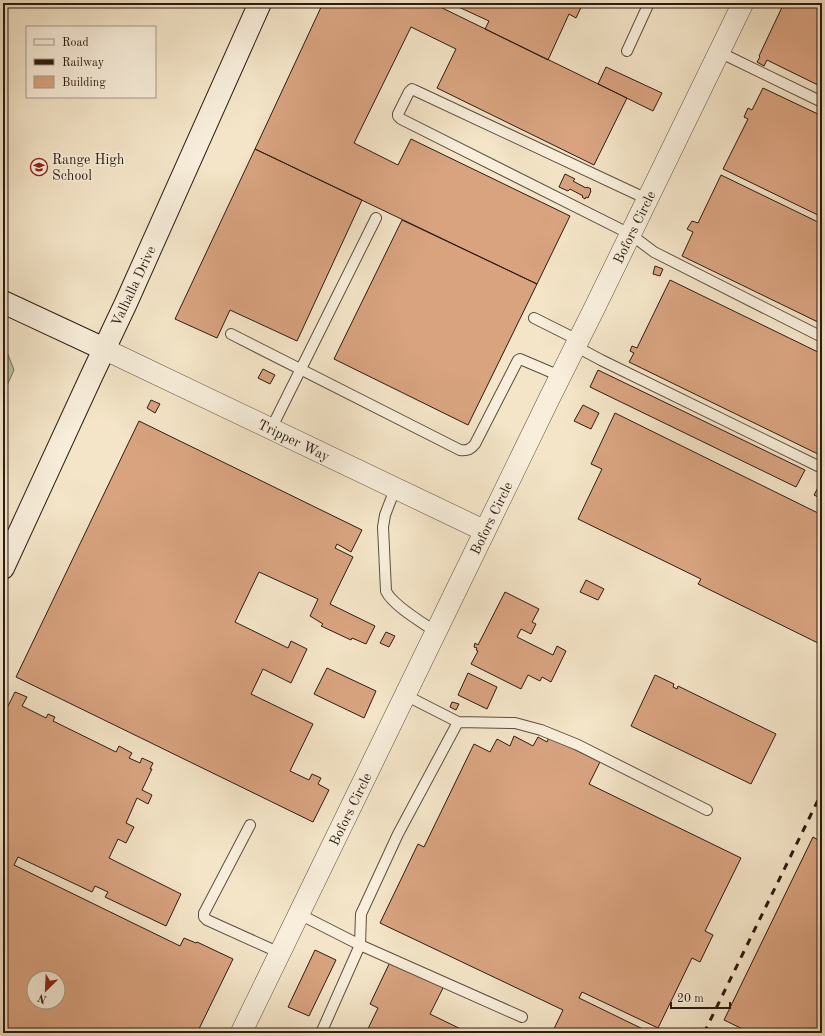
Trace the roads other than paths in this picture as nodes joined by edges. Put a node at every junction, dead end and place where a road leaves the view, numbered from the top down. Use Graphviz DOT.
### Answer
graph roads {
  1 [pos="260,3"];
  2 [pos="649,3"];
  3 [pos="743,3"];
  4 [pos="627,51"];
  5 [pos="719,52"];
  6 [pos="822,102"];
  7 [pos="647,199"];
  8 [pos="376,218"];
  9 [pos="630,234"];
  10 [pos="3,302"];
  11 [pos="534,318"];
  12 [pos="231,334"];
  13 [pos="822,337"];
  14 [pos="577,343"];
  15 [pos="104,349"];
  16 [pos="301,369"];
  17 [pos="560,376"];
  18 [pos="271,429"];
  19 [pos="822,468"];
  20 [pos="395,488"];
  21 [pos="485,531"];
  22 [pos="3,568"];
  23 [pos="436,632"];
  24 [pos="406,695"];
  25 [pos="458,722"];
  26 [pos="707,810"];
  27 [pos="250,825"];
  28 [pos="299,914"];
  29 [pos="360,945"];
  30 [pos="280,953"];
  31 [pos="522,1017"];
  32 [pos="241,1033"];
  33 [pos="321,1033"];
  1 -- 15 [label="main road, Valhalla Drive"];
  2 -- 4 [label="lane"];
  3 -- 5 [label="street, Bofors Circle"];
  5 -- 6 [label="lane"];
  5 -- 7 [label="street, Bofors Circle"];
  7 -- 9 [label="street, Bofors Circle"];
  7 -- 9 [label="lane"];
  8 -- 16 [label="lane"];
  9 -- 13 [label="lane"];
  9 -- 14 [label="street, Bofors Circle"];
  10 -- 15 [label="main road"];
  11 -- 14 [label="lane"];
  12 -- 16 [label="lane"];
  14 -- 17 [label="street, Bofors Circle"];
  14 -- 19 [label="lane"];
  15 -- 18 [label="street, Tripper Way"];
  15 -- 22 [label="main road, Valhalla Drive"];
  16 -- 17 [label="lane"];
  16 -- 18 [label="lane"];
  17 -- 21 [label="street, Bofors Circle"];
  18 -- 20 [label="street, Tripper Way"];
  20 -- 21 [label="street, Tripper Way"];
  20 -- 23 [label="lane"];
  21 -- 23 [label="street, Bofors Circle"];
  23 -- 24 [label="street, Bofors Circle"];
  24 -- 25 [label="lane"];
  24 -- 28 [label="street, Bofors Circle"];
  25 -- 26 [label="lane"];
  25 -- 29 [label="lane"];
  27 -- 30 [label="lane"];
  28 -- 29 [label="lane"];
  28 -- 30 [label="street, Bofors Circle"];
  29 -- 31 [label="lane"];
  29 -- 33 [label="lane"];
  30 -- 32 [label="street, Bofors Circle"];
}
